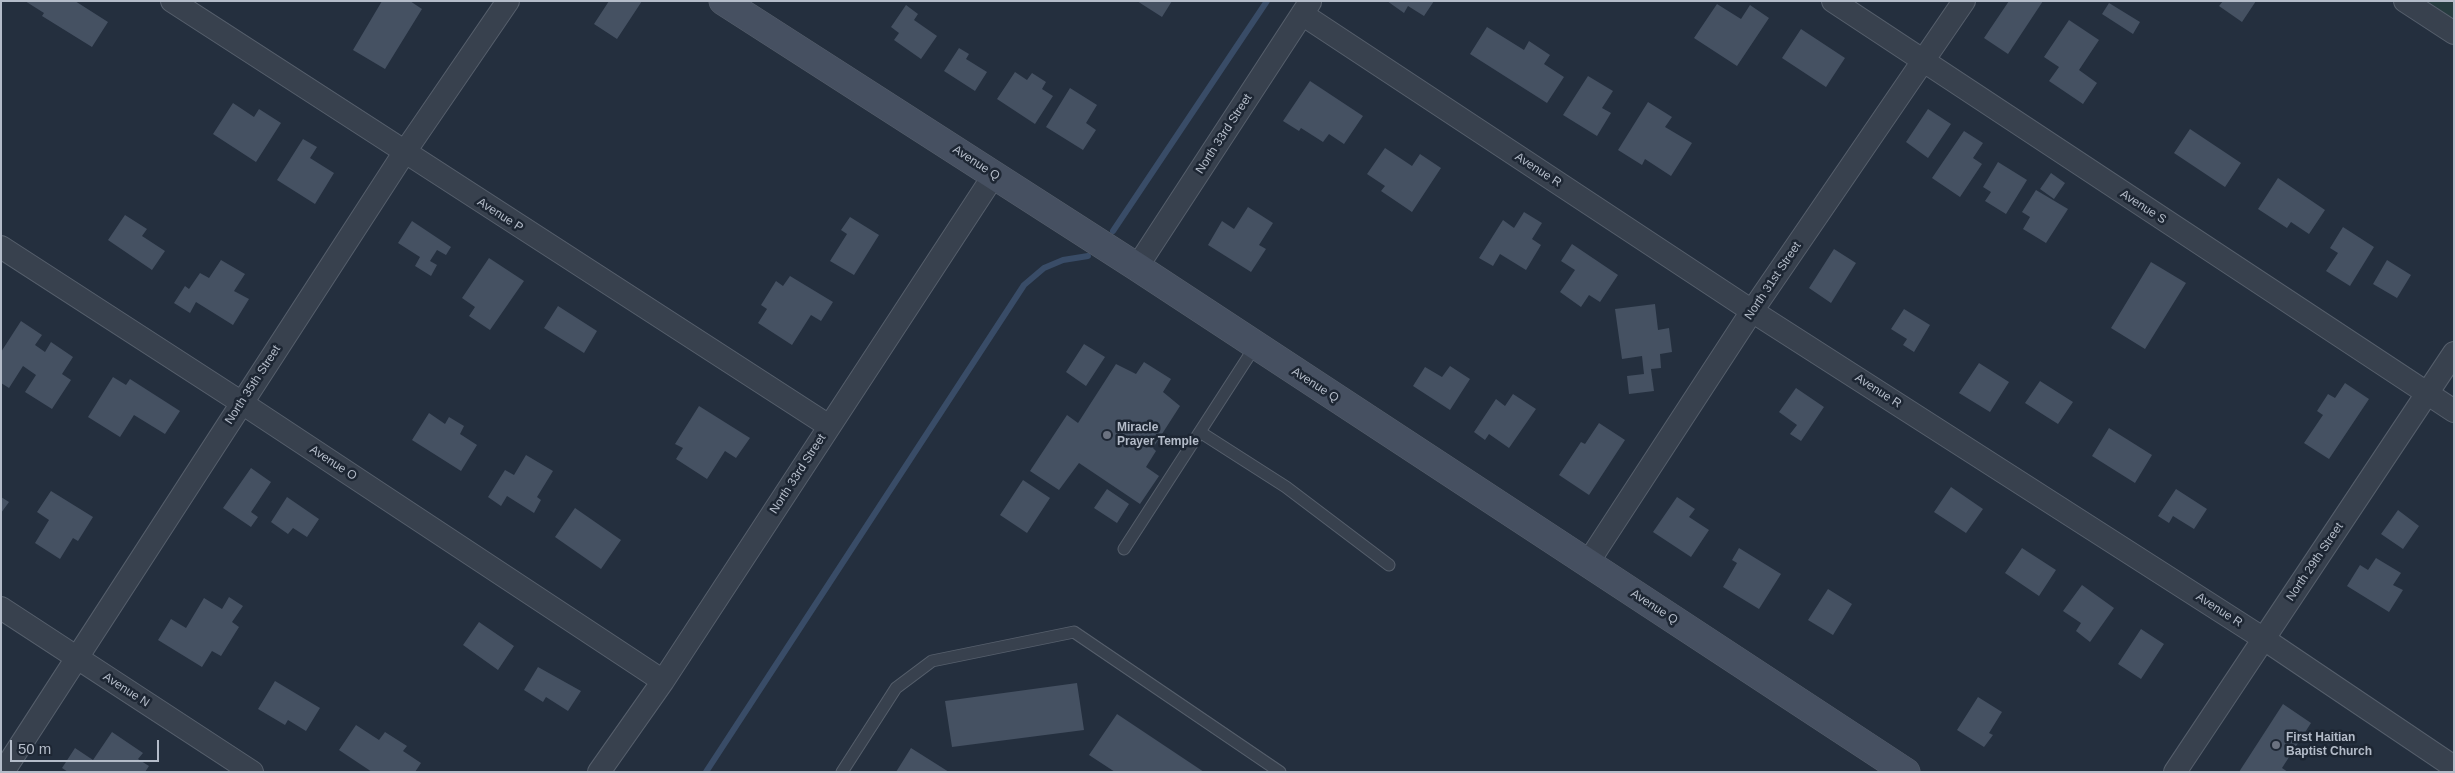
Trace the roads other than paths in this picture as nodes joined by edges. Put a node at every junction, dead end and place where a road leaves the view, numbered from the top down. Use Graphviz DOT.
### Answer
graph roads {
  1 [pos="172,1"];
  2 [pos="508,1"];
  3 [pos="723,1"];
  4 [pos="1833,1"];
  5 [pos="1964,1"];
  6 [pos="2405,1"];
  7 [pos="1306,7"];
  8 [pos="2454,33"];
  9 [pos="1923,61"];
  10 [pos="404,153"];
  11 [pos="994,175"];
  12 [pos="1,247"];
  13 [pos="1137,267"];
  14 [pos="1752,311"];
  15 [pos="1256,345"];
  16 [pos="2454,353"];
  17 [pos="2426,394"];
  18 [pos="242,403"];
  19 [pos="2454,411"];
  20 [pos="829,426"];
  21 [pos="1200,432"];
  22 [pos="1124,549"];
  23 [pos="1389,564"];
  24 [pos="1587,564"];
  25 [pos="1,608"];
  26 [pos="2264,639"];
  27 [pos="76,657"];
  28 [pos="663,681"];
  29 [pos="2454,767"];
  30 [pos="3,772"];
  31 [pos="252,772"];
  32 [pos="599,772"];
  33 [pos="842,772"];
  34 [pos="1280,772"];
  35 [pos="1906,772"];
  36 [pos="2175,772"];
  1 -- 10 [label="street, Avenue P"];
  2 -- 10 [label="street, North 35th Street"];
  3 -- 11 [label="street, Avenue Q"];
  4 -- 9 [label="street, Avenue S"];
  5 -- 9 [label="street, North 31st Street"];
  6 -- 8 [label="street"];
  7 -- 13 [label="street, North 33rd Street"];
  7 -- 14 [label="street, Avenue R"];
  9 -- 14 [label="street, North 31st Street"];
  9 -- 17 [label="street, Avenue S"];
  10 -- 18 [label="street, North 35th Street"];
  10 -- 20 [label="street, Avenue P"];
  11 -- 13 [label="street, Avenue Q"];
  11 -- 20 [label="street, North 33rd Street"];
  12 -- 18 [label="street, Avenue O"];
  13 -- 15 [label="street, Avenue Q"];
  14 -- 24 [label="street, North 31st Street"];
  14 -- 26 [label="street, Avenue R"];
  15 -- 21 [label="lane"];
  15 -- 24 [label="street, Avenue Q"];
  16 -- 17 [label="street, North 29th Street"];
  17 -- 19 [label="street, Avenue S"];
  17 -- 26 [label="street, North 29th Street"];
  18 -- 27 [label="street, North 35th Street"];
  18 -- 28 [label="street, Avenue O"];
  20 -- 28 [label="street, North 33rd Street"];
  21 -- 22 [label="lane"];
  21 -- 23 [label="lane"];
  24 -- 35 [label="street, Avenue Q"];
  25 -- 27 [label="street, Avenue N"];
  26 -- 29 [label="street, Avenue R"];
  26 -- 36 [label="street, North 29th Street"];
  27 -- 30 [label="street, North 35th Street"];
  27 -- 31 [label="street, Avenue N"];
  28 -- 32 [label="street, North 33rd Street"];
  33 -- 34 [label="lane"];
}
